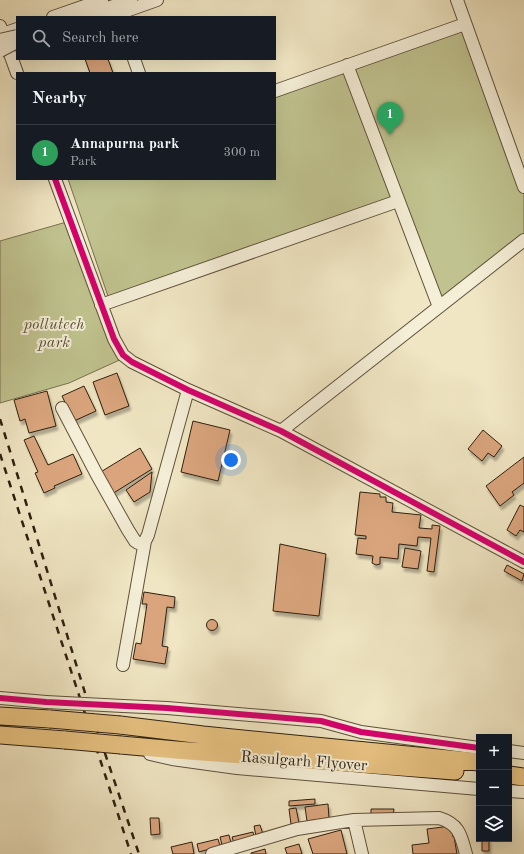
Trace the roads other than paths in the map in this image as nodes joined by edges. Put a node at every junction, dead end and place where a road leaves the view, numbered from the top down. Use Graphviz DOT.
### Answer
graph roads {
  1 [pos="102,0"];
  2 [pos="131,0"];
  3 [pos="158,0"];
  4 [pos="457,0"];
  5 [pos="55,16"];
  6 [pos="84,16"];
  7 [pos="115,16"];
  8 [pos="465,24"];
  9 [pos="16,29"];
  10 [pos="1,33"];
  11 [pos="16,36"];
  12 [pos="16,43"];
  13 [pos="9,52"];
  14 [pos="134,60"];
  15 [pos="347,65"];
  16 [pos="17,72"];
  17 [pos="139,72"];
  18 [pos="276,90"];
  19 [pos="55,180"];
  20 [pos="524,187"];
  21 [pos="398,201"];
  22 [pos="524,240"];
  23 [pos="101,305"];
  24 [pos="439,307"];
  25 [pos="188,390"];
  26 [pos="62,408"];
  27 [pos="281,432"];
  28 [pos="145,542"];
  29 [pos="524,562"];
  30 [pos="123,665"];
  31 [pos="0,698"];
  32 [pos="0,716"];
  33 [pos="0,735"];
  34 [pos="124,745"];
  35 [pos="476,748"];
  36 [pos="512,751"];
  37 [pos="524,753"];
  38 [pos="476,762"];
  39 [pos="512,764"];
  40 [pos="524,765"];
  41 [pos="476,773"];
  42 [pos="512,775"];
  43 [pos="524,777"];
  44 [pos="476,789"];
  45 [pos="512,791"];
  46 [pos="524,792"];
  47 [pos="354,820"];
  48 [pos="212,854"];
  49 [pos="362,854"];
  50 [pos="466,854"];
  1 -- 5 [label="street"];
  2 -- 6 [label="street"];
  3 -- 7 [label="street"];
  4 -- 8 [label="street"];
  8 -- 15 [label="street"];
  8 -- 20 [label="street"];
  9 -- 10 [label="street"];
  10 -- 11 [label="street, bridge"];
  10 -- 13 [label="street"];
  12 -- 13 [label="street, bridge"];
  13 -- 16 [label="street"];
  14 -- 17 [label="street"];
  15 -- 18 [label="street"];
  15 -- 21 [label="street"];
  19 -- 23 [label="street"];
  21 -- 23 [label="street"];
  21 -- 24 [label="street"];
  22 -- 24 [label="street"];
  23 -- 25 [label="street"];
  24 -- 27 [label="street"];
  25 -- 27 [label="street"];
  25 -- 28 [label="street"];
  26 -- 28 [label="street"];
  27 -- 29 [label="street"];
  28 -- 30 [label="street"];
  31 -- 35 [label="street, bridge"];
  32 -- 38 [label="highway, Rasulgarh Flyover, bridge"];
  33 -- 34 [label="highway, Rasulgarh Flyover, bridge"];
  34 -- 41 [label="highway, Rasulgarh Flyover"];
  34 -- 44 [label="street"];
  36 -- 37 [label="street"];
  39 -- 40 [label="highway"];
  42 -- 43 [label="highway"];
  45 -- 46 [label="street"];
  47 -- 48 [label="street"];
  47 -- 49 [label="street"];
  47 -- 50 [label="street"];
}
